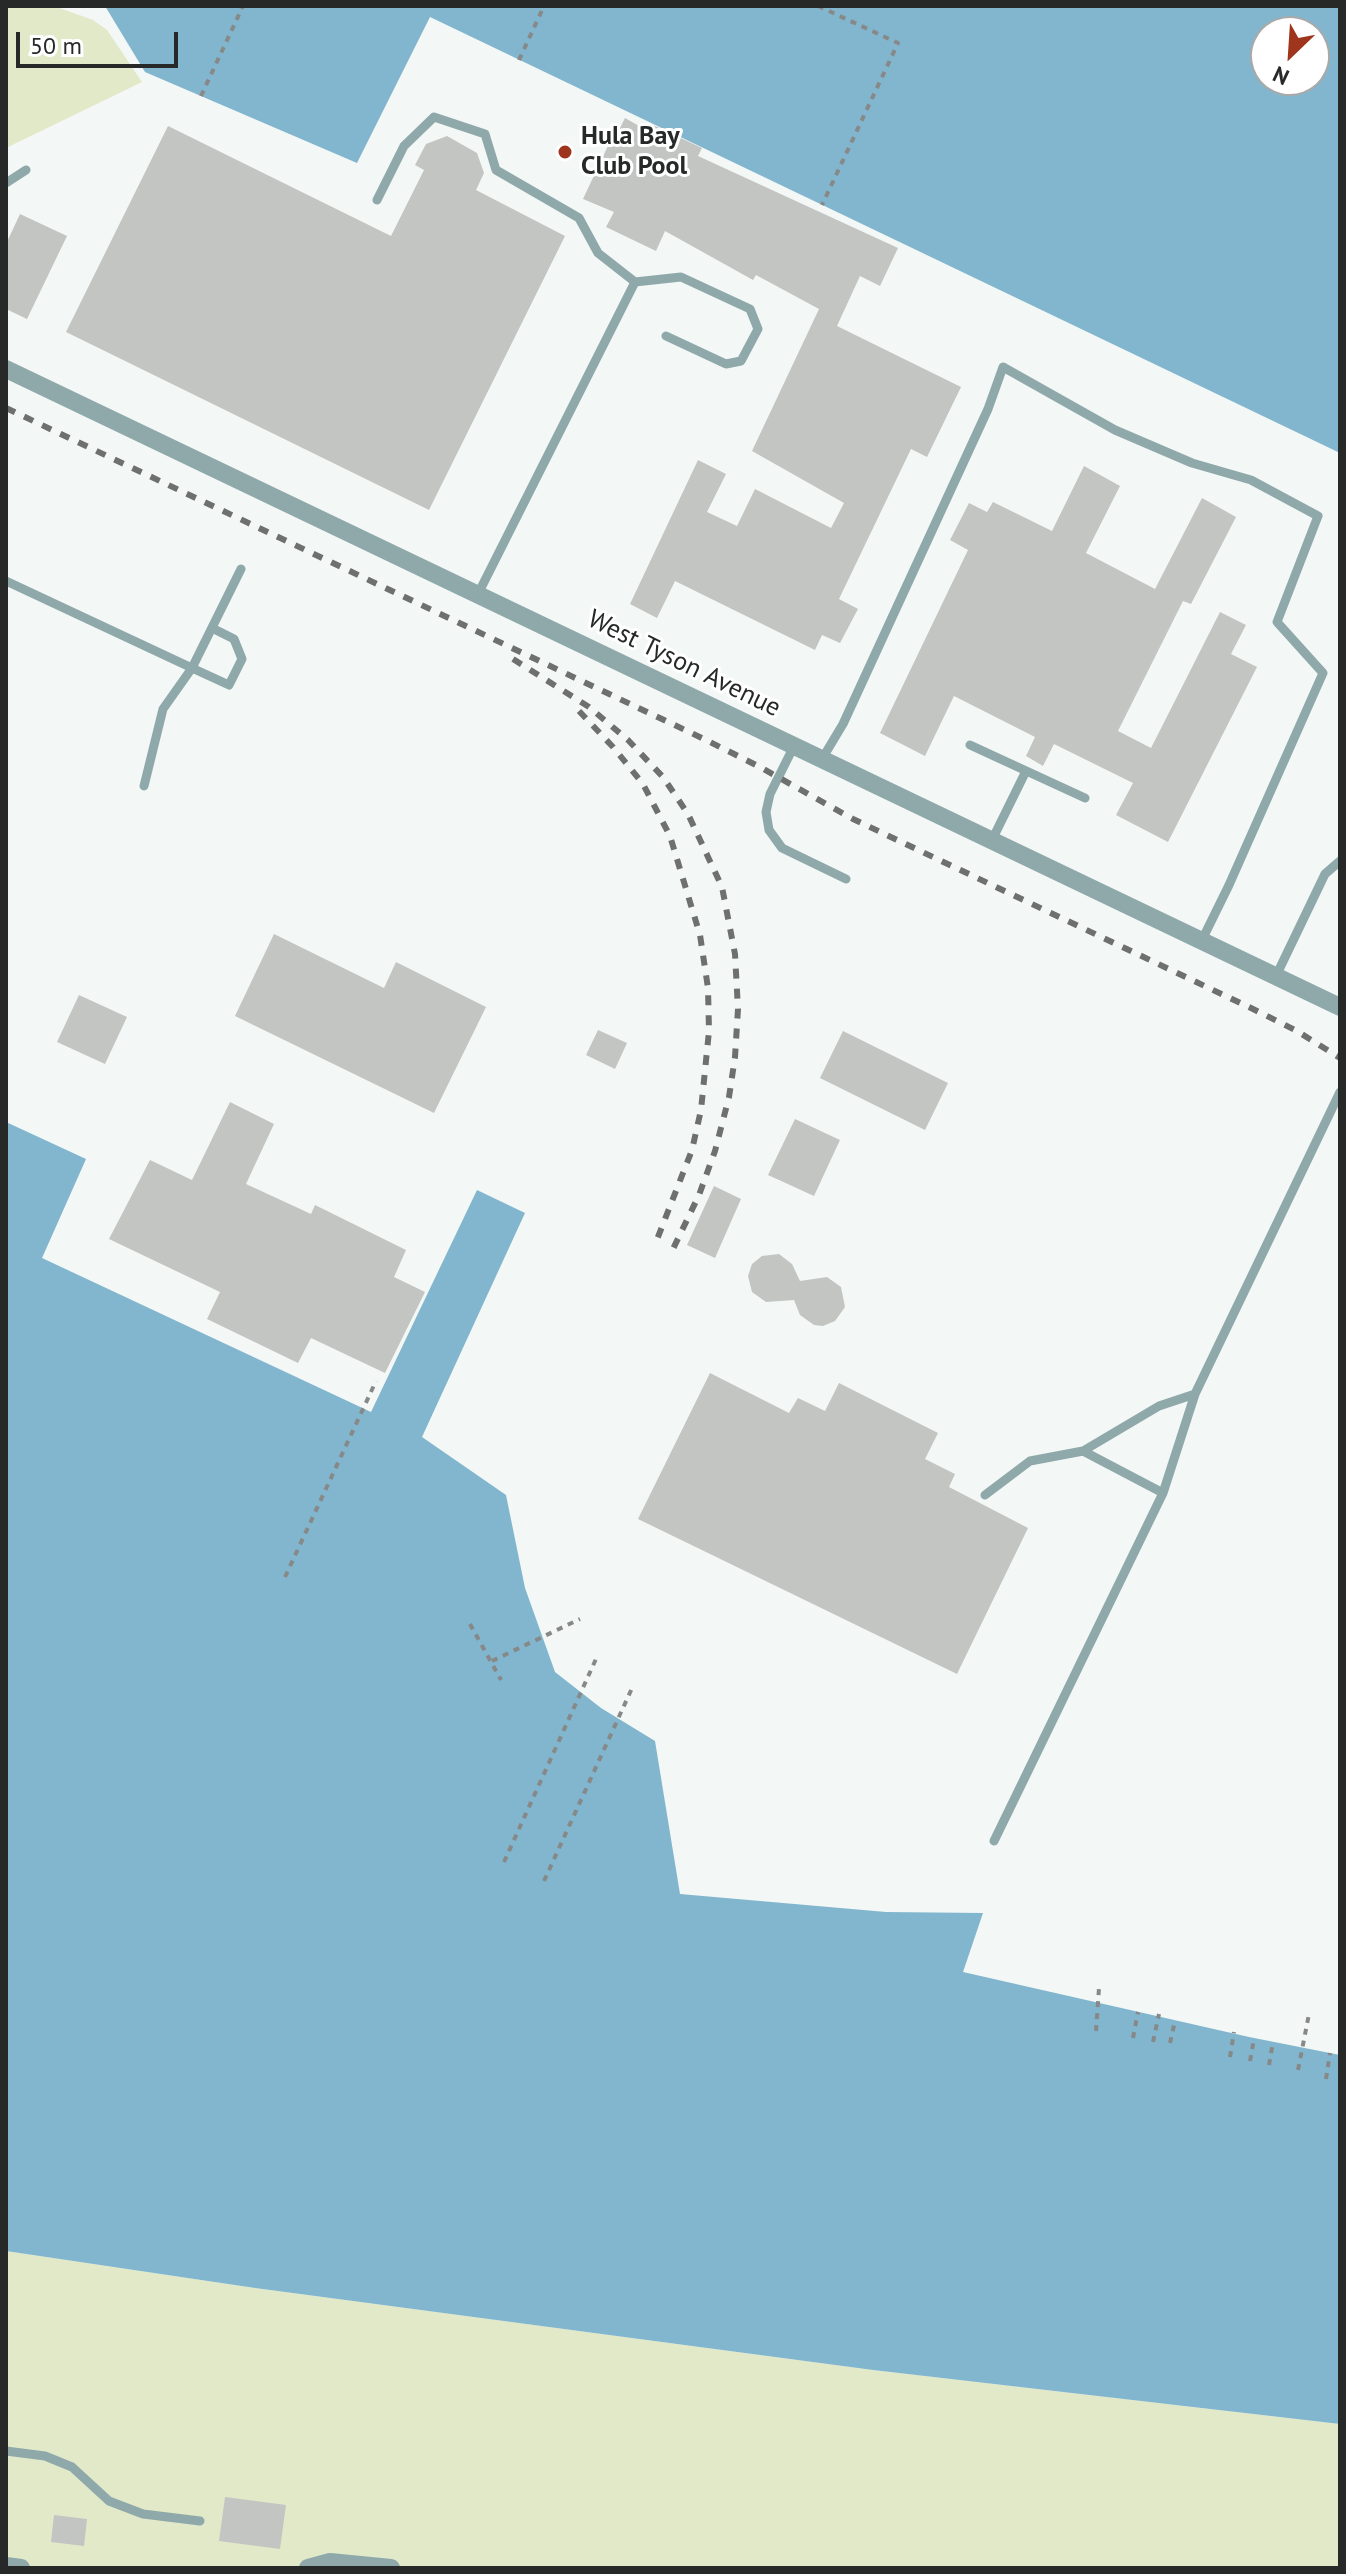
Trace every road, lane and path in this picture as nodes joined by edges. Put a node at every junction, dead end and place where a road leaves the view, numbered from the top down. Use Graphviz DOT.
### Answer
graph roads {
  1 [pos="243,6"];
  2 [pos="544,6"];
  3 [pos="818,6"];
  4 [pos="519,60"];
  5 [pos="201,96"];
  6 [pos="26,170"];
  7 [pos="6,183"];
  8 [pos="377,200"];
  9 [pos="822,205"];
  10 [pos="635,282"];
  11 [pos="666,336"];
  12 [pos="6,369"];
  13 [pos="241,569"];
  14 [pos="6,581"];
  15 [pos="478,594"];
  16 [pos="212,628"];
  17 [pos="192,668"];
  18 [pos="970,745"];
  19 [pos="794,746"];
  20 [pos="822,759"];
  21 [pos="1026,771"];
  22 [pos="144,786"];
  23 [pos="1085,798"];
  24 [pos="992,840"];
  25 [pos="1340,861"];
  26 [pos="846,879"];
  27 [pos="1202,940"];
  28 [pos="1276,976"];
  29 [pos="1340,1007"];
  30 [pos="1340,1092"];
  31 [pos="376,1381"];
  32 [pos="1195,1394"];
  33 [pos="1083,1451"];
  34 [pos="1163,1493"];
  35 [pos="985,1495"];
  36 [pos="285,1577"];
  37 [pos="580,1619"];
  38 [pos="470,1624"];
  39 [pos="596,1659"];
  40 [pos="492,1661"];
  41 [pos="501,1680"];
  42 [pos="633,1686"];
  43 [pos="994,1841"];
  44 [pos="504,1862"];
  45 [pos="544,1881"];
  46 [pos="1099,1988"];
  47 [pos="1138,2012"];
  48 [pos="1159,2014"];
  49 [pos="1309,2014"];
  50 [pos="1175,2021"];
  51 [pos="1096,2031"];
  52 [pos="1234,2032"];
  53 [pos="1133,2038"];
  54 [pos="1254,2039"];
  55 [pos="1153,2042"];
  56 [pos="1273,2042"];
  57 [pos="1170,2043"];
  58 [pos="1330,2053"];
  59 [pos="1230,2057"];
  60 [pos="1250,2061"];
  61 [pos="1269,2065"];
  62 [pos="1298,2070"];
  63 [pos="1326,2079"];
  64 [pos="6,2451"];
  65 [pos="200,2521"];
  66 [pos="6,2566"];
  67 [pos="21,2568"];
  68 [pos="308,2568"];
  69 [pos="390,2568"];
  1 -- 5 [label="path"];
  2 -- 4 [label="path"];
  3 -- 9 [label="path"];
  6 -- 7 [label="lane"];
  8 -- 10 [label="lane"];
  10 -- 11 [label="lane"];
  10 -- 15 [label="lane"];
  12 -- 15 [label="street, West Tyson Avenue"];
  13 -- 16 [label="lane"];
  14 -- 17 [label="lane"];
  15 -- 19 [label="street, West Tyson Avenue"];
  16 -- 17 [label="lane"];
  16 -- 17 [label="lane"];
  17 -- 22 [label="lane"];
  18 -- 21 [label="lane"];
  19 -- 20 [label="street, West Tyson Avenue"];
  19 -- 26 [label="lane"];
  20 -- 24 [label="street, West Tyson Avenue"];
  20 -- 27 [label="lane"];
  21 -- 23 [label="lane"];
  21 -- 24 [label="lane"];
  24 -- 27 [label="street, West Tyson Avenue"];
  25 -- 28 [label="lane"];
  27 -- 28 [label="street, West Tyson Avenue"];
  28 -- 29 [label="street, West Tyson Avenue"];
  30 -- 32 [label="lane"];
  31 -- 36 [label="path"];
  32 -- 33 [label="lane"];
  32 -- 34 [label="lane"];
  33 -- 34 [label="lane"];
  33 -- 35 [label="lane"];
  34 -- 43 [label="lane"];
  37 -- 40 [label="path"];
  38 -- 40 [label="path"];
  39 -- 44 [label="path"];
  40 -- 41 [label="path"];
  42 -- 45 [label="path"];
  46 -- 51 [label="path"];
  47 -- 53 [label="path"];
  48 -- 55 [label="path"];
  49 -- 62 [label="path"];
  50 -- 57 [label="path"];
  52 -- 59 [label="path"];
  54 -- 60 [label="path"];
  56 -- 61 [label="path"];
  58 -- 63 [label="path"];
  64 -- 65 [label="lane"];
  66 -- 67 [label="street"];
  68 -- 69 [label="street"];
}
